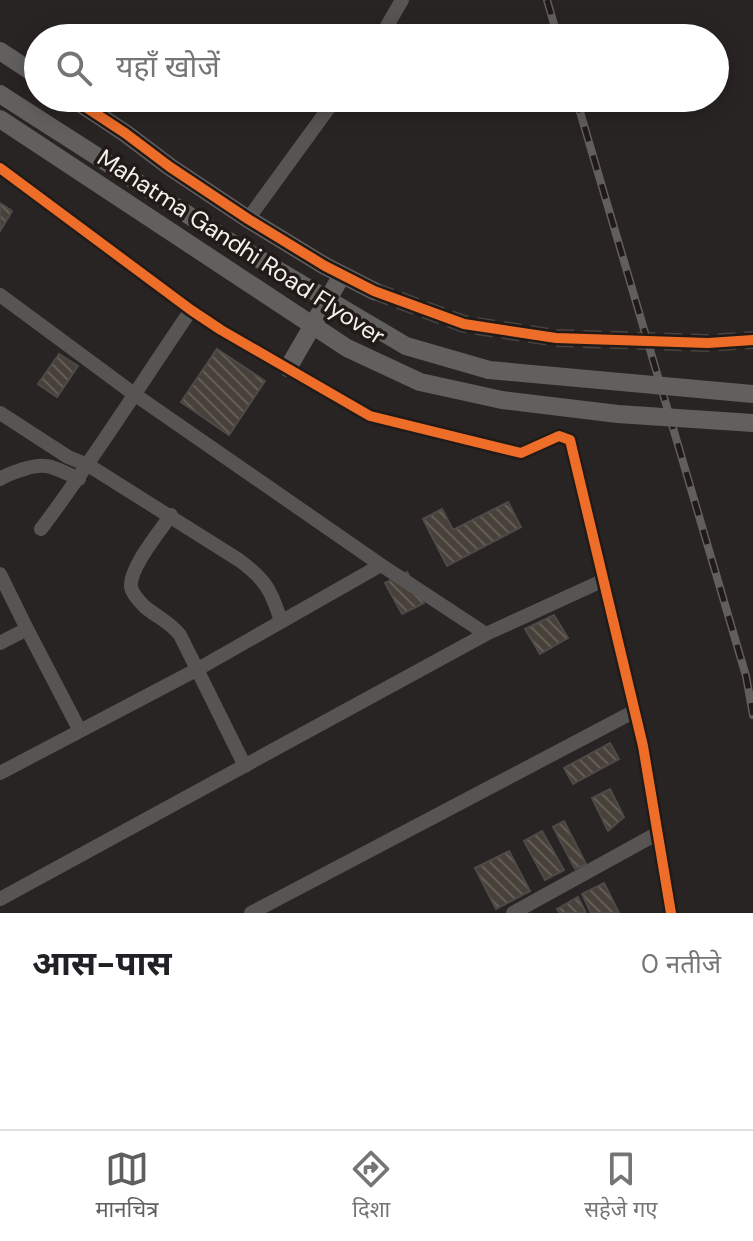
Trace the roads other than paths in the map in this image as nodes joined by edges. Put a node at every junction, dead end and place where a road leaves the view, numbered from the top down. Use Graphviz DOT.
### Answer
graph roads {
  1 [pos="402,0"];
  2 [pos="388,24"];
  3 [pos="0,51"];
  4 [pos="24,67"];
  5 [pos="0,94"];
  6 [pos="24,109"];
  7 [pos="28,112"];
  8 [pos="93,112"];
  9 [pos="326,112"];
  10 [pos="0,119"];
  11 [pos="0,168"];
  12 [pos="248,219"];
  13 [pos="342,275"];
  14 [pos="374,291"];
  15 [pos="0,295"];
  16 [pos="191,310"];
  17 [pos="288,368"];
  18 [pos="134,394"];
  19 [pos="753,394"];
  20 [pos="0,413"];
  21 [pos="753,423"];
  22 [pos="88,465"];
  23 [pos="0,479"];
  24 [pos="79,479"];
  25 [pos="171,515"];
  26 [pos="41,529"];
  27 [pos="381,565"];
  28 [pos="0,574"];
  29 [pos="604,580"];
  30 [pos="281,621"];
  31 [pos="27,629"];
  32 [pos="486,634"];
  33 [pos="0,643"];
  34 [pos="198,669"];
  35 [pos="635,711"];
  36 [pos="80,731"];
  37 [pos="245,766"];
  38 [pos="0,773"];
  39 [pos="658,833"];
  40 [pos="0,899"];
  41 [pos="251,913"];
  42 [pos="513,913"];
  43 [pos="671,913"];
  1 -- 2 [label="street"];
  3 -- 4 [label="main road"];
  5 -- 6 [label="main road, Mahatma Gandhi Road Flyover, bridge"];
  7 -- 19 [label="main road, Mahatma Gandhi Road Flyover, bridge"];
  8 -- 12 [label="main road"];
  9 -- 12 [label="street"];
  10 -- 21 [label="main road, Mahatma Gandhi Road Flyover, bridge"];
  11 -- 16 [label="street"];
  12 -- 13 [label="main road"];
  13 -- 14 [label="main road"];
  13 -- 17 [label="main road"];
  15 -- 18 [label="street"];
  16 -- 17 [label="street"];
  16 -- 18 [label="street"];
  17 -- 29 [label="street"];
  18 -- 22 [label="street"];
  18 -- 27 [label="street"];
  20 -- 22 [label="street"];
  22 -- 24 [label="street"];
  22 -- 25 [label="street"];
  23 -- 24 [label="street"];
  24 -- 26 [label="street"];
  25 -- 30 [label="street"];
  25 -- 34 [label="street"];
  27 -- 30 [label="street"];
  27 -- 32 [label="street"];
  28 -- 31 [label="street"];
  29 -- 32 [label="street"];
  29 -- 35 [label="street"];
  30 -- 34 [label="street"];
  31 -- 33 [label="street"];
  31 -- 36 [label="street"];
  32 -- 37 [label="street"];
  34 -- 36 [label="street"];
  34 -- 37 [label="street"];
  35 -- 39 [label="street"];
  35 -- 41 [label="street"];
  36 -- 38 [label="street"];
  37 -- 40 [label="street"];
  39 -- 42 [label="street"];
  39 -- 43 [label="street"];
}
